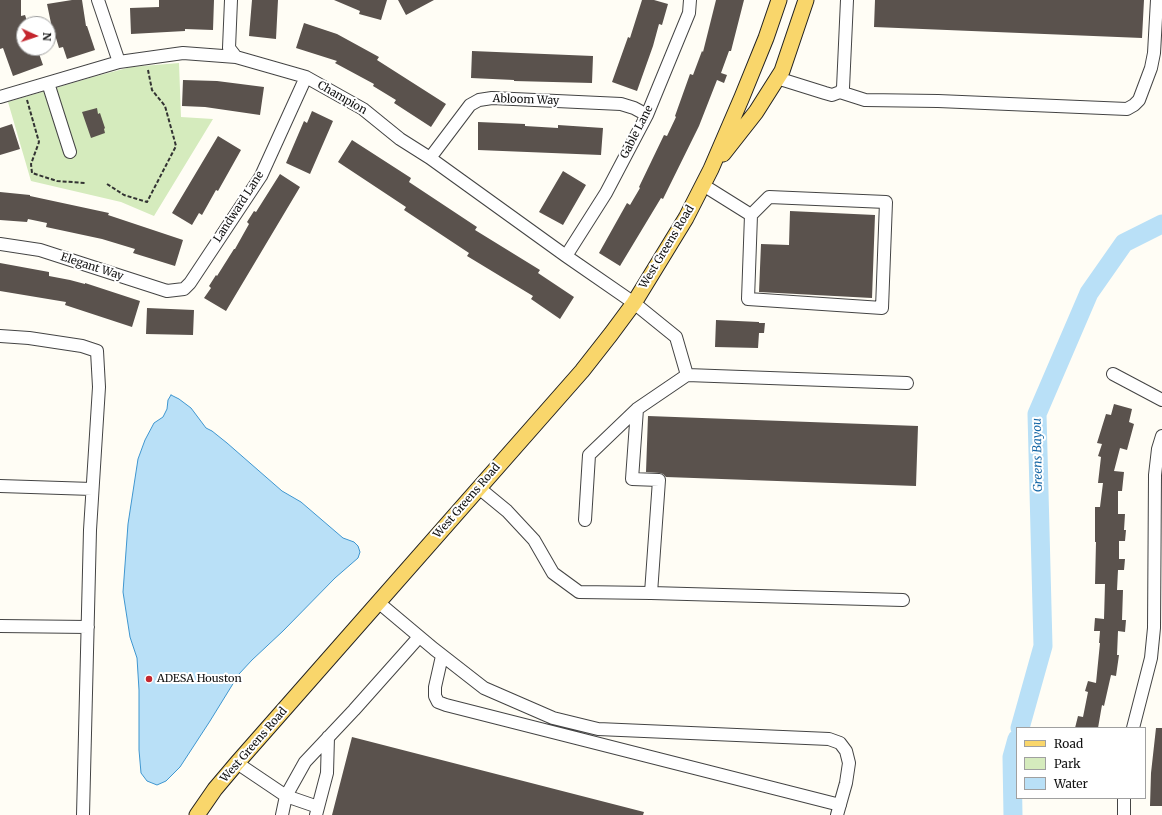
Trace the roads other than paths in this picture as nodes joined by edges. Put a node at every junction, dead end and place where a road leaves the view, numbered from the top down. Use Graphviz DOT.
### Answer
graph roads {
  1 [pos="98,0"];
  2 [pos="231,0"];
  3 [pos="690,0"];
  4 [pos="779,0"];
  5 [pos="806,0"];
  6 [pos="847,0"];
  7 [pos="1157,0"];
  8 [pos="236,57"];
  9 [pos="119,62"];
  10 [pos="306,78"];
  11 [pos="778,78"];
  12 [pos="48,83"];
  13 [pos="840,92"];
  14 [pos="0,97"];
  15 [pos="647,115"];
  16 [pos="70,152"];
  17 [pos="430,158"];
  18 [pos="711,169"];
  19 [pos="703,186"];
  20 [pos="751,214"];
  21 [pos="0,244"];
  22 [pos="566,256"];
  23 [pos="184,289"];
  24 [pos="634,303"];
  25 [pos="0,336"];
  26 [pos="1112,374"];
  27 [pos="687,375"];
  28 [pos="907,383"];
  29 [pos="1162,400"];
  30 [pos="637,409"];
  31 [pos="1162,436"];
  32 [pos="0,486"];
  33 [pos="479,488"];
  34 [pos="92,489"];
  35 [pos="585,520"];
  36 [pos="651,593"];
  37 [pos="903,600"];
  38 [pos="378,602"];
  39 [pos="0,626"];
  40 [pos="88,627"];
  41 [pos="419,637"];
  42 [pos="442,656"];
  43 [pos="1133,727"];
  44 [pos="598,729"];
  45 [pos="328,738"];
  46 [pos="595,743"];
  47 [pos="237,763"];
  48 [pos="286,796"];
  49 [pos="1124,799"];
  50 [pos="838,810"];
  51 [pos="317,811"];
  52 [pos="83,815"];
  53 [pos="197,815"];
  54 [pos="282,815"];
  55 [pos="1124,815"];
  1 -- 9 [label="street"];
  2 -- 8 [label="street"];
  3 -- 15 [label="street, Gable Lane"];
  4 -- 18 [label="main road, West Greens Road"];
  5 -- 11 [label="main road, West Greens Road"];
  6 -- 13 [label="street"];
  7 -- 13 [label="street"];
  8 -- 9 [label="street, Champion"];
  8 -- 10 [label="street, Champion"];
  9 -- 12 [label="street, Champion"];
  10 -- 17 [label="street, Champion"];
  10 -- 23 [label="street, Landward Lane"];
  11 -- 13 [label="street"];
  11 -- 18 [label="main road, West Greens Road"];
  12 -- 14 [label="street, Champion"];
  12 -- 16 [label="street"];
  15 -- 17 [label="street, Abloom Way"];
  15 -- 22 [label="street, Gable Lane"];
  17 -- 22 [label="street, Champion"];
  18 -- 19 [label="main road, West Greens Road"];
  19 -- 20 [label="street"];
  19 -- 24 [label="main road, West Greens Road"];
  20 -- 20 [label="street"];
  21 -- 23 [label="street, Elegant Way"];
  22 -- 24 [label="street, Champion"];
  24 -- 27 [label="street, Champion"];
  24 -- 33 [label="main road, West Greens Road"];
  25 -- 34 [label="street"];
  26 -- 29 [label="street"];
  27 -- 28 [label="street"];
  27 -- 30 [label="street"];
  30 -- 35 [label="street"];
  30 -- 36 [label="street"];
  31 -- 43 [label="street"];
  32 -- 34 [label="street"];
  33 -- 36 [label="street"];
  33 -- 38 [label="main road, West Greens Road"];
  34 -- 40 [label="street"];
  36 -- 37 [label="street"];
  38 -- 41 [label="street"];
  38 -- 47 [label="main road, West Greens Road"];
  39 -- 40 [label="street"];
  40 -- 52 [label="street"];
  41 -- 42 [label="street"];
  41 -- 45 [label="street"];
  42 -- 44 [label="street"];
  42 -- 46 [label="street"];
  44 -- 46 [label="street"];
  44 -- 50 [label="street"];
  45 -- 48 [label="street"];
  45 -- 51 [label="street"];
  46 -- 50 [label="street"];
  47 -- 48 [label="street"];
  47 -- 53 [label="main road, West Greens Road"];
  48 -- 51 [label="street"];
  48 -- 54 [label="street"];
  49 -- 55 [label="street"];
}
